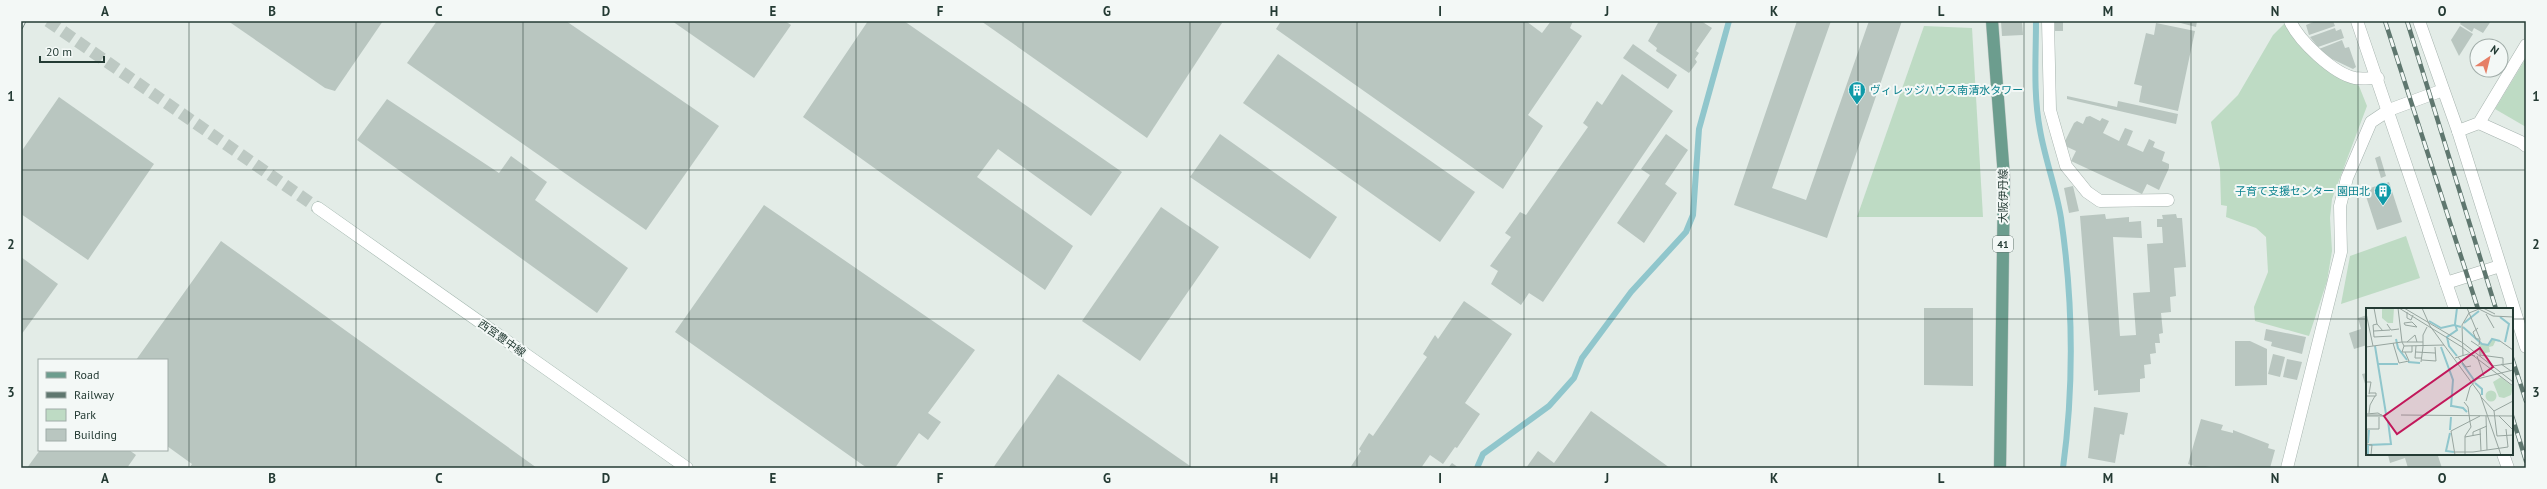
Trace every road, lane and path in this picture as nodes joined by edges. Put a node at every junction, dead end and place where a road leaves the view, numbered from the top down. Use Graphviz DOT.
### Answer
graph roads {
  1 [pos="1992,21"];
  2 [pos="2048,21"];
  3 [pos="2290,21"];
  4 [pos="2357,21"];
  5 [pos="2419,21"];
  6 [pos="2526,45"];
  7 [pos="2378,78"];
  8 [pos="2443,90"];
  9 [pos="2389,110"];
  10 [pos="2479,123"];
  11 [pos="2458,130"];
  12 [pos="2526,146"];
  13 [pos="2168,200"];
  14 [pos="318,208"];
  15 [pos="2500,266"];
  16 [pos="2446,283"];
  17 [pos="2455,308"];
  18 [pos="2526,347"];
  19 [pos="2503,455"];
  20 [pos="687,468"];
  21 [pos="2000,468"];
  22 [pos="2287,468"];
  23 [pos="2508,468"];
  1 -- 21 [label="main road, 大阪伊丹線 / 41"];
  2 -- 13 [label="street"];
  3 -- 7 [label="street"];
  4 -- 7 [label="street"];
  5 -- 8 [label="street"];
  6 -- 10 [label="street"];
  7 -- 9 [label="street"];
  8 -- 9 [label="street"];
  8 -- 11 [label="street"];
  9 -- 16 [label="street"];
  9 -- 22 [label="street"];
  10 -- 11 [label="street"];
  10 -- 12 [label="street"];
  11 -- 15 [label="street"];
  14 -- 20 [label="street, 西宮豊中線"];
  15 -- 16 [label="street"];
  15 -- 18 [label="street"];
  16 -- 17 [label="street"];
  19 -- 23 [label="street"];
}
